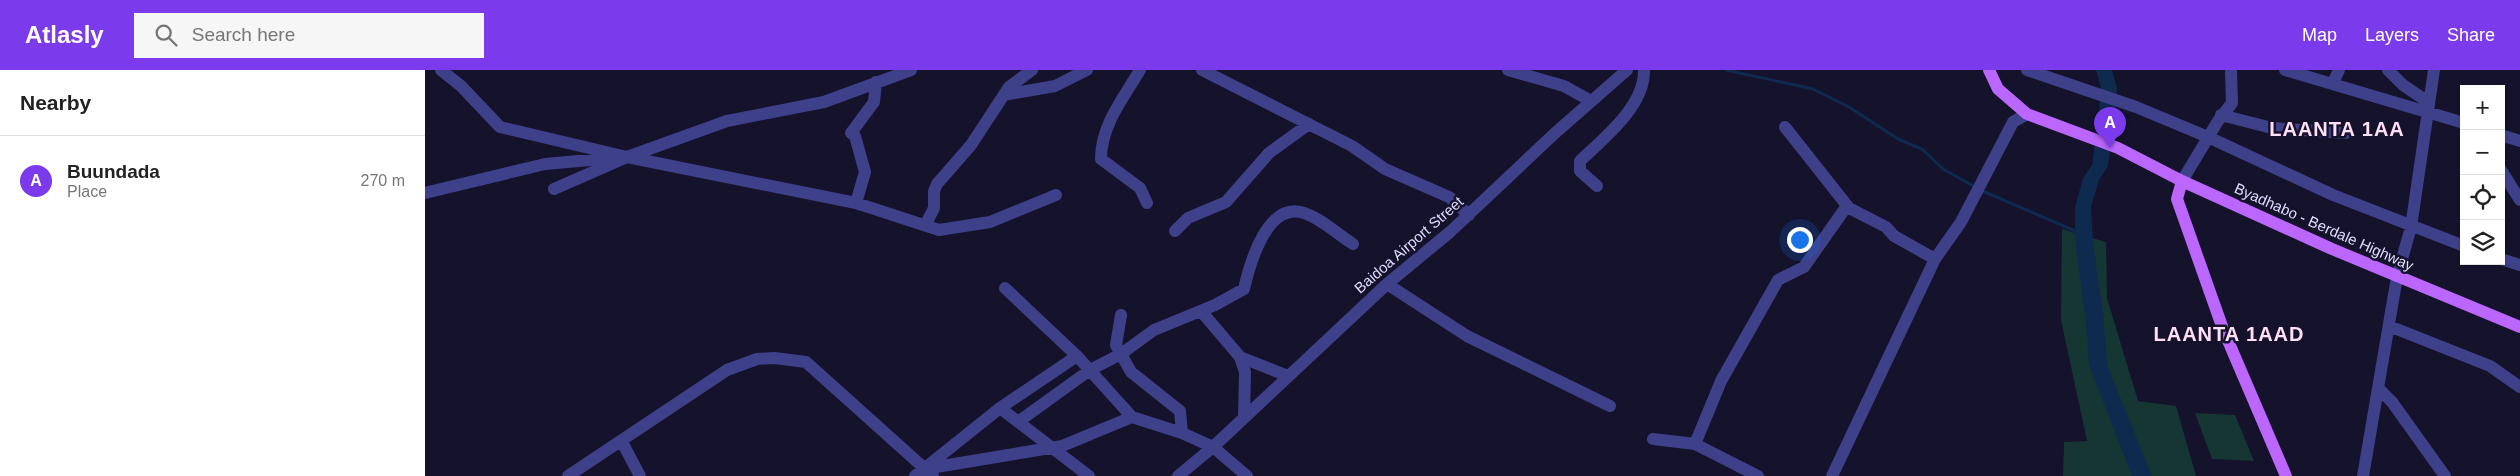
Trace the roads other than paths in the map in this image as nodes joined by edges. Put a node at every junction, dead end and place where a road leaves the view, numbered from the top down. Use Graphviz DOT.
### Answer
graph roads {
  1 [pos="911,70"];
  2 [pos="1032,70"];
  3 [pos="1087,70"];
  4 [pos="1141,70"];
  5 [pos="1202,70"];
  6 [pos="1508,70"];
  7 [pos="1627,70"];
  8 [pos="1644,70"];
  9 [pos="1989,70"];
  10 [pos="2027,70"];
  11 [pos="2231,70"];
  12 [pos="2285,70"];
  13 [pos="2339,70"];
  14 [pos="2388,70"];
  15 [pos="2434,70"];
  16 [pos="445,71"];
  17 [pos="2048,74"];
  18 [pos="876,82"];
  19 [pos="2333,83"];
  20 [pos="1004,96"];
  21 [pos="1591,101"];
  22 [pos="2427,107"];
  23 [pos="2027,114"];
  24 [pos="2221,115"];
  25 [pos="2460,122"];
  26 [pos="1309,124"];
  27 [pos="1785,127"];
  28 [pos="2346,133"];
  29 [pos="2505,136"];
  30 [pos="2208,137"];
  31 [pos="2520,141"];
  32 [pos="627,157"];
  33 [pos="2504,175"];
  34 [pos="2182,181"];
  35 [pos="1597,186"];
  36 [pos="554,189"];
  37 [pos="425,193"];
  38 [pos="1056,195"];
  39 [pos="1491,195"];
  40 [pos="2520,200"];
  41 [pos="856,203"];
  42 [pos="1147,203"];
  43 [pos="1457,204"];
  44 [pos="1849,208"];
  45 [pos="1469,215"];
  46 [pos="926,224"];
  47 [pos="2411,227"];
  48 [pos="1175,231"];
  49 [pos="1353,244"];
  50 [pos="2460,245"];
  51 [pos="1935,260"];
  52 [pos="2505,260"];
  53 [pos="2520,265"];
  54 [pos="2397,277"];
  55 [pos="1387,284"];
  56 [pos="1005,288"];
  57 [pos="1201,311"];
  58 [pos="1121,315"];
  59 [pos="2389,326"];
  60 [pos="2520,327"];
  61 [pos="1121,354"];
  62 [pos="1077,356"];
  63 [pos="1240,357"];
  64 [pos="1090,370"];
  65 [pos="1287,376"];
  66 [pos="2520,386"];
  67 [pos="2378,388"];
  68 [pos="1609,406"];
  69 [pos="1000,408"];
  70 [pos="1132,417"];
  71 [pos="1243,418"];
  72 [pos="1018,422"];
  73 [pos="1182,432"];
  74 [pos="1653,439"];
  75 [pos="622,442"];
  76 [pos="1695,444"];
  77 [pos="1213,447"];
  78 [pos="1051,448"];
  79 [pos="924,474"];
  80 [pos="568,476"];
  81 [pos="641,476"];
  82 [pos="1089,476"];
  83 [pos="1178,476"];
  84 [pos="1247,476"];
  85 [pos="1758,476"];
  86 [pos="1832,476"];
  87 [pos="2286,476"];
  88 [pos="2363,476"];
  89 [pos="2445,476"];
  1 -- 18 [label="street"];
  2 -- 20 [label="street"];
  3 -- 20 [label="street"];
  4 -- 42 [label="street"];
  5 -- 26 [label="street"];
  6 -- 21 [label="street"];
  7 -- 21 [label="street, Baidoa Airport Street"];
  8 -- 35 [label="street"];
  9 -- 23 [label="main road"];
  10 -- 17 [label="street"];
  11 -- 24 [label="street"];
  12 -- 19 [label="street"];
  13 -- 19 [label="street"];
  14 -- 22 [label="street"];
  15 -- 22 [label="street"];
  16 -- 32 [label="street"];
  17 -- 30 [label="street"];
  18 -- 32 [label="street"];
  18 -- 41 [label="street"];
  19 -- 22 [label="street"];
  20 -- 46 [label="street"];
  21 -- 39 [label="street, Baidoa Airport Street"];
  22 -- 25 [label="street"];
  22 -- 47 [label="street"];
  23 -- 34 [label="main road, Byadhabo - Berdale Highway"];
  23 -- 51 [label="street"];
  24 -- 28 [label="street"];
  24 -- 30 [label="street"];
  26 -- 43 [label="street"];
  26 -- 48 [label="street"];
  27 -- 44 [label="street"];
  29 -- 31 [label="street"];
  30 -- 34 [label="street"];
  30 -- 47 [label="street"];
  32 -- 36 [label="street"];
  32 -- 37 [label="street"];
  32 -- 41 [label="street"];
  33 -- 40 [label="street"];
  34 -- 54 [label="main road, Byadhabo - Berdale Highway"];
  34 -- 87 [label="main road"];
  38 -- 46 [label="street"];
  39 -- 43 [label="street"];
  39 -- 45 [label="street, Baidoa Airport Street"];
  41 -- 46 [label="street"];
  43 -- 45 [label="street"];
  44 -- 51 [label="street"];
  44 -- 76 [label="street"];
  45 -- 55 [label="street, Baidoa Airport Street"];
  47 -- 50 [label="street"];
  47 -- 54 [label="street"];
  49 -- 57 [label="street"];
  51 -- 86 [label="street"];
  52 -- 53 [label="street"];
  54 -- 59 [label="street"];
  54 -- 60 [label="main road, Byadhabo - Berdale Highway"];
  55 -- 65 [label="street, Baidoa Airport Street"];
  55 -- 68 [label="street"];
  56 -- 62 [label="street"];
  57 -- 61 [label="street"];
  57 -- 63 [label="street"];
  58 -- 61 [label="street"];
  59 -- 66 [label="street"];
  59 -- 67 [label="street"];
  61 -- 64 [label="street"];
  61 -- 73 [label="street"];
  62 -- 64 [label="street"];
  62 -- 69 [label="street"];
  63 -- 65 [label="street"];
  63 -- 71 [label="street"];
  64 -- 70 [label="street"];
  64 -- 72 [label="street"];
  65 -- 71 [label="street, Baidoa Airport Street"];
  67 -- 88 [label="street"];
  67 -- 89 [label="street"];
  69 -- 72 [label="street"];
  69 -- 79 [label="street"];
  70 -- 73 [label="street"];
  70 -- 78 [label="street"];
  71 -- 77 [label="street, Baidoa Airport Street"];
  72 -- 78 [label="street"];
  73 -- 77 [label="street"];
  74 -- 76 [label="street"];
  75 -- 79 [label="street"];
  75 -- 80 [label="street"];
  75 -- 81 [label="street"];
  76 -- 85 [label="street"];
  77 -- 83 [label="street, Baidoa Airport Street"];
  77 -- 84 [label="street"];
  78 -- 79 [label="street"];
  78 -- 82 [label="street"];
}
